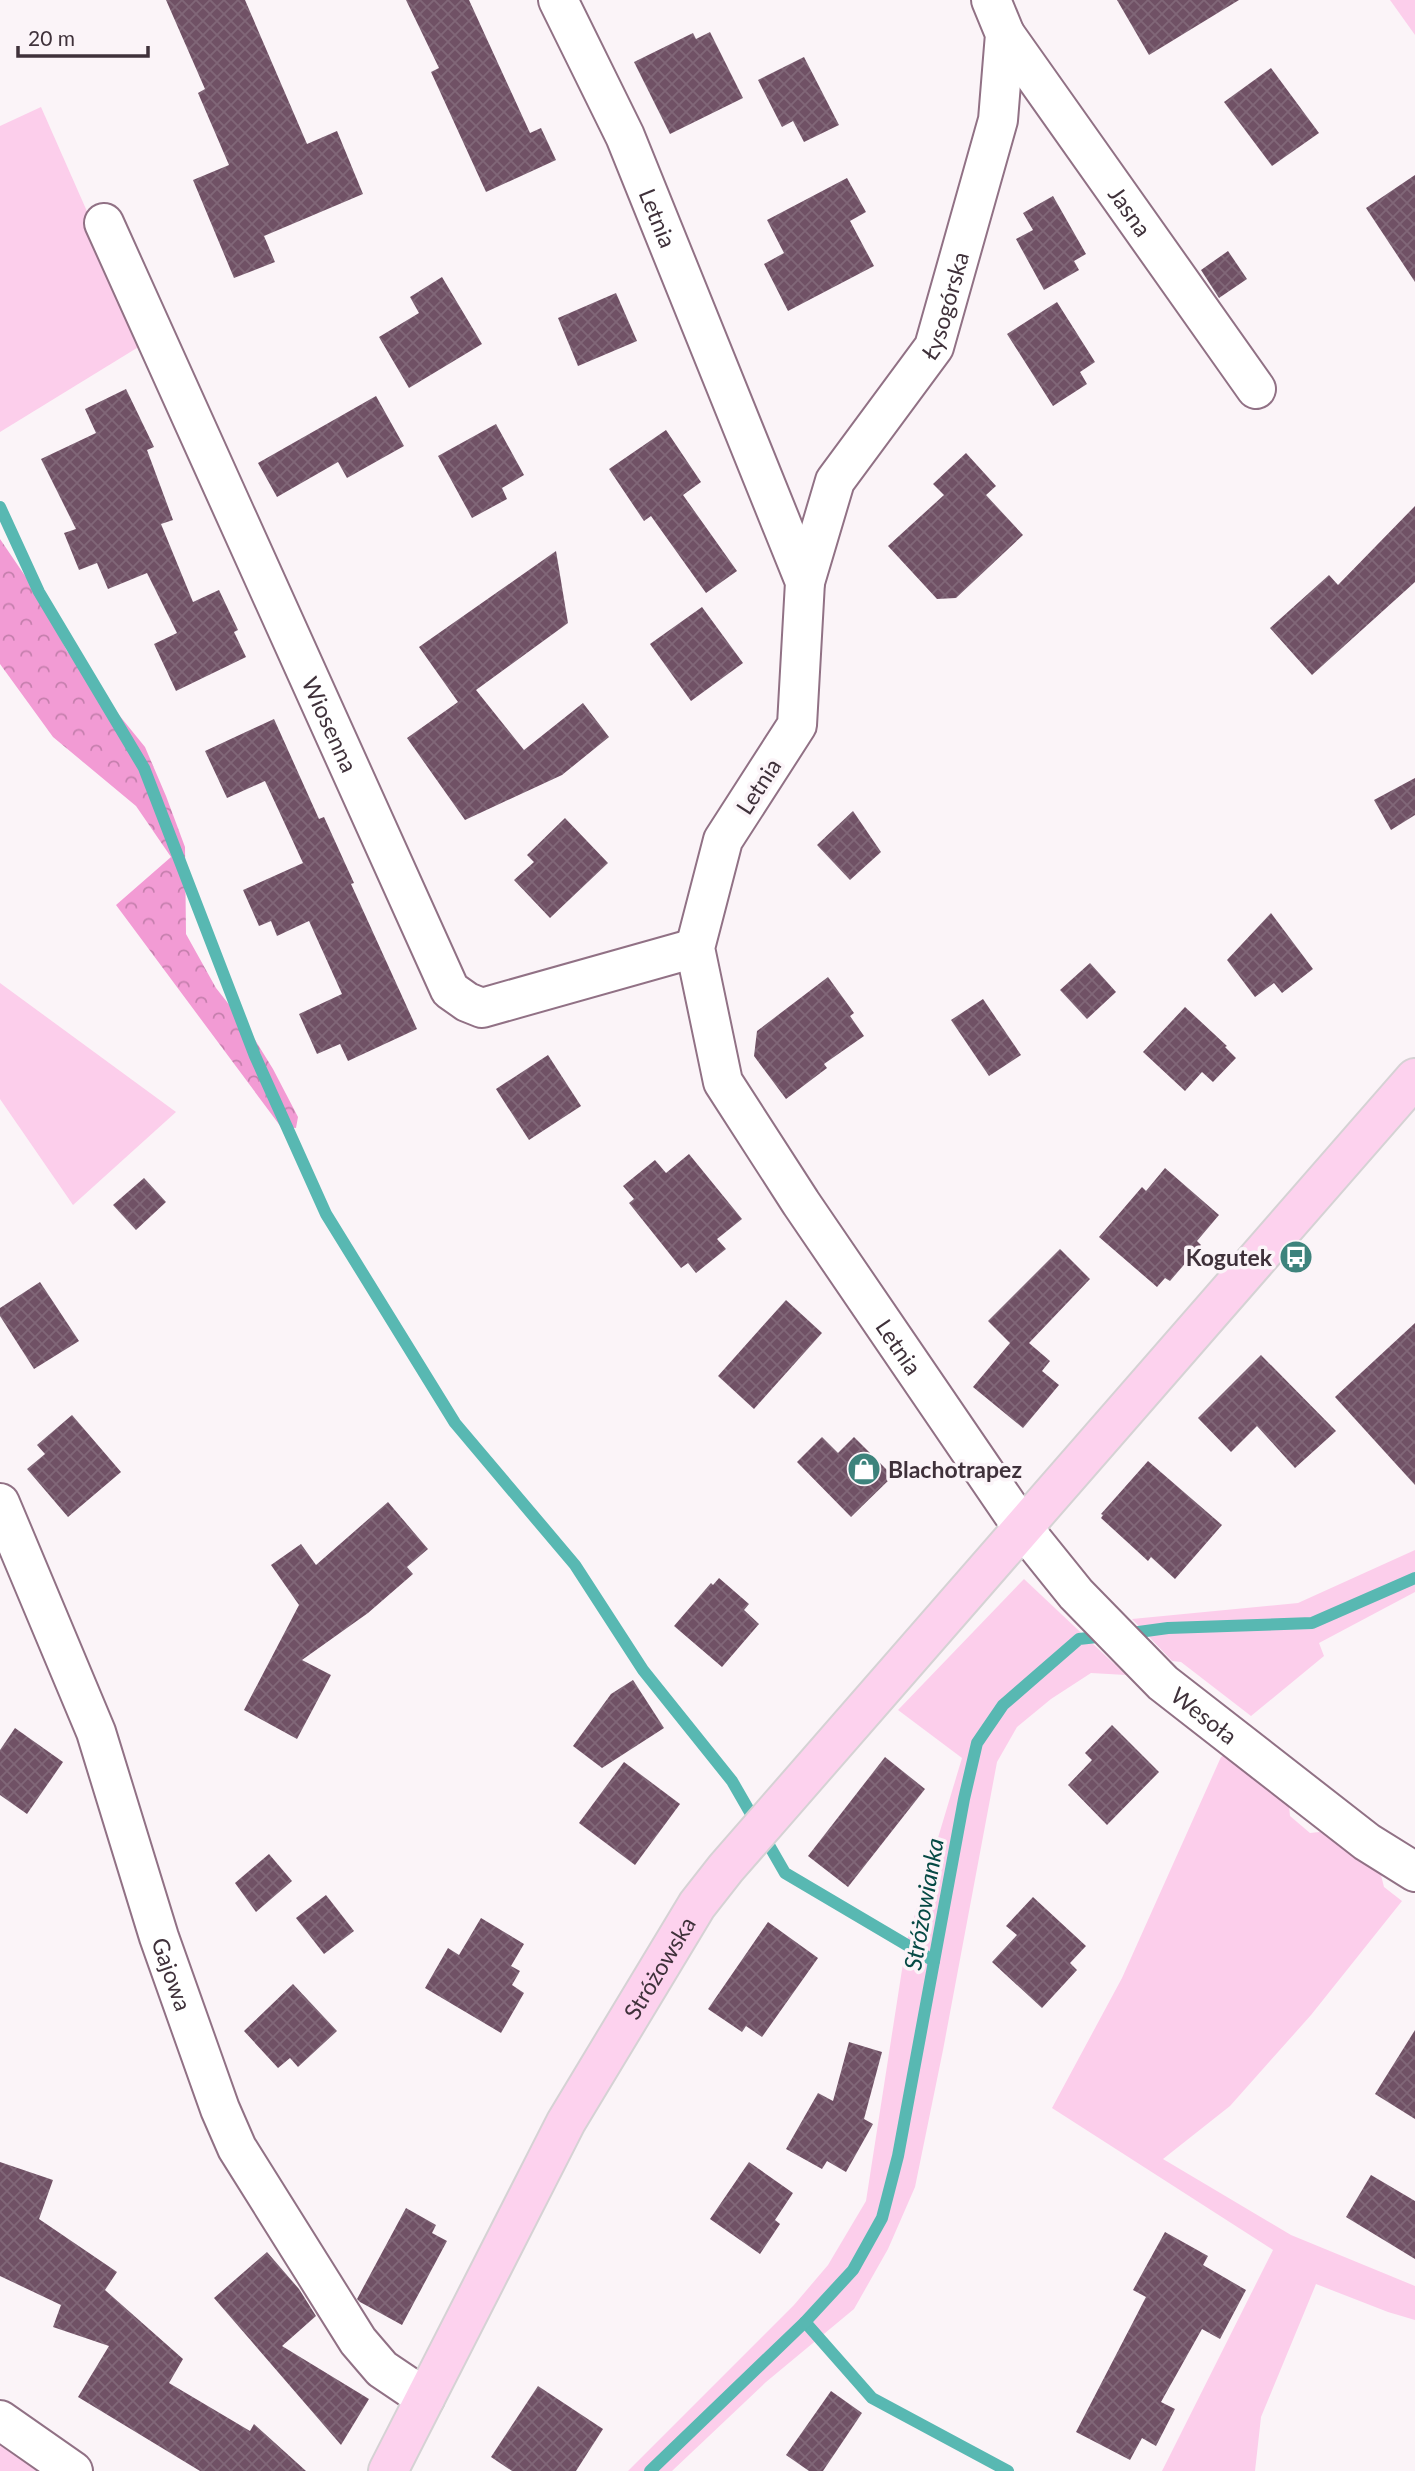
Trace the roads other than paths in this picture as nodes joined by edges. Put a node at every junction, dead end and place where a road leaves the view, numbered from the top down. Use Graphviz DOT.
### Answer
graph roads {
  1 [pos="558,0"];
  2 [pos="998,17"];
  3 [pos="104,223"];
  4 [pos="1256,389"];
  5 [pos="804,582"];
  6 [pos="695,947"];
  7 [pos="1415,1079"];
  8 [pos="0,1503"];
  9 [pos="1022,1527"];
  10 [pos="1415,1872"];
  11 [pos="425,2398"];
  12 [pos="0,2420"];
  13 [pos="72,2471"];
  14 [pos="388,2471"];
  1 -- 5 [label="street, Letnia"];
  2 -- 4 [label="street, Jasna"];
  2 -- 5 [label="street, Łysogórska"];
  3 -- 6 [label="street, Wiosenna"];
  5 -- 6 [label="street, Letnia"];
  6 -- 9 [label="street, Letnia"];
  7 -- 9 [label="main road, Stróżowska"];
  8 -- 11 [label="street, Gajowa"];
  9 -- 10 [label="street, Wesoła"];
  9 -- 11 [label="main road, Stróżowska"];
  11 -- 14 [label="main road, Stróżowska"];
  12 -- 13 [label="street"];
}
